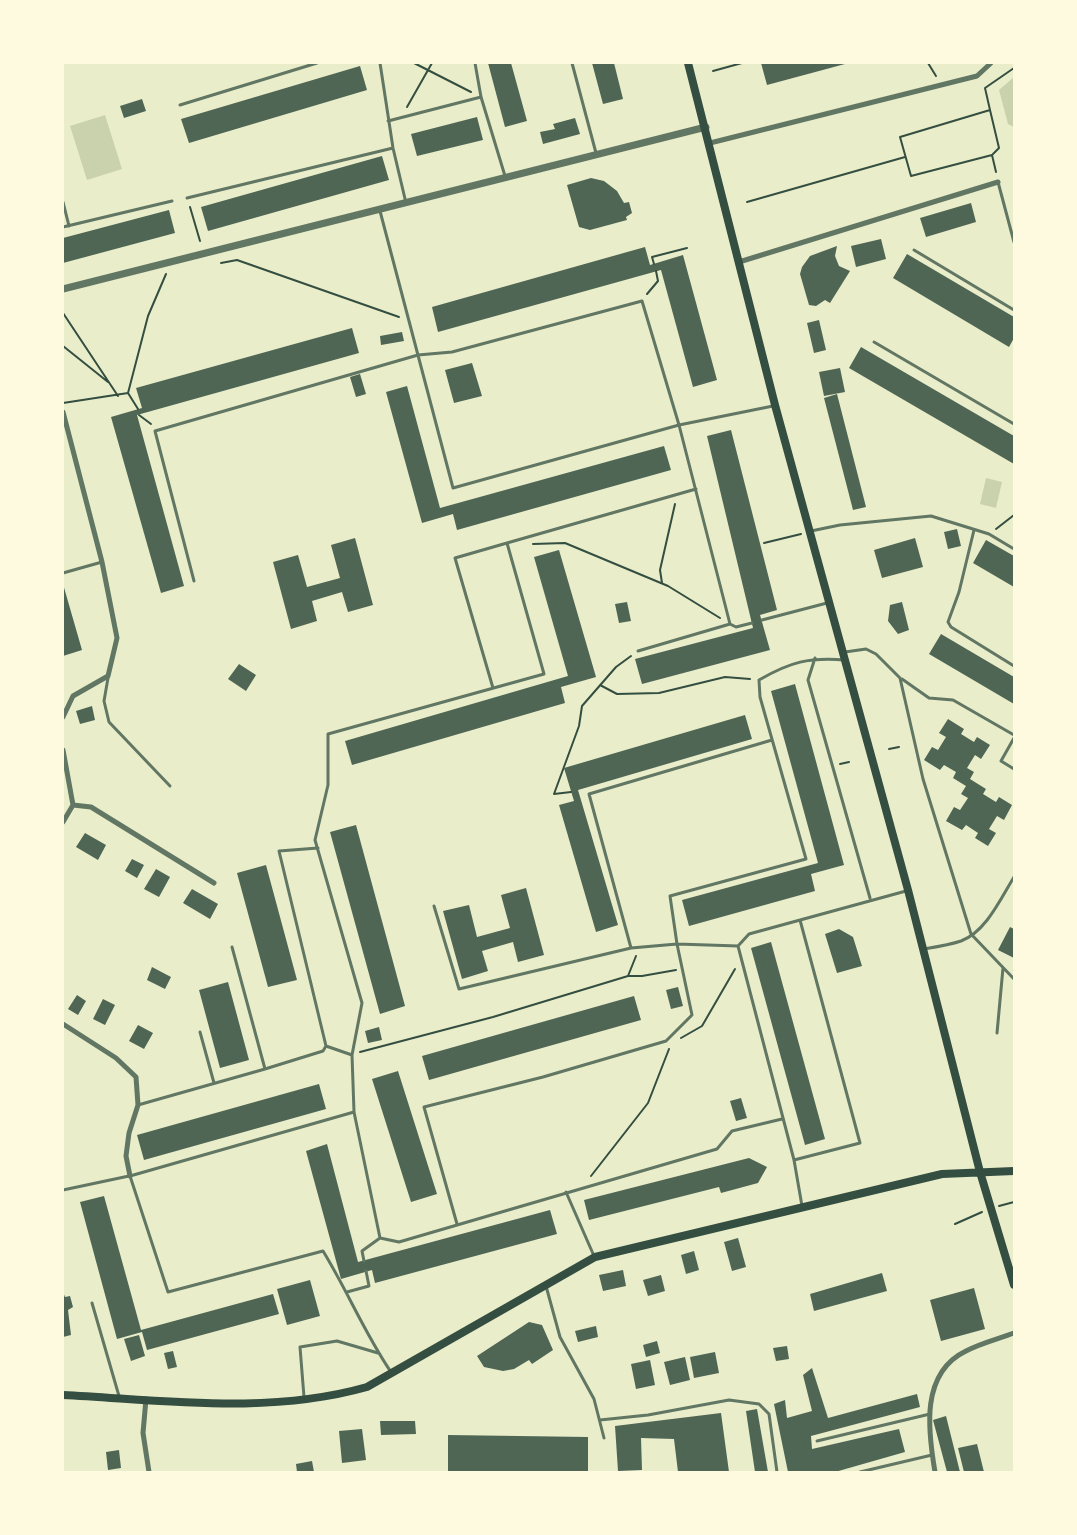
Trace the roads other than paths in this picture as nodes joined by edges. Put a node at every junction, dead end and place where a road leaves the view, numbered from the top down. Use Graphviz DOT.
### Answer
graph roads {
  1 [pos="317,63"];
  2 [pos="380,63"];
  3 [pos="475,63"];
  4 [pos="572,63"];
  5 [pos="688,63"];
  6 [pos="991,63"];
  7 [pos="481,97"];
  8 [pos="180,105"];
  9 [pos="388,121"];
  10 [pos="706,127"];
  11 [pos="710,143"];
  12 [pos="393,148"];
  13 [pos="596,153"];
  14 [pos="505,176"];
  15 [pos="998,182"];
  16 [pos="187,198"];
  17 [pos="172,201"];
  18 [pos="63,202"];
  19 [pos="406,203"];
  20 [pos="380,211"];
  21 [pos="69,226"];
  22 [pos="63,227"];
  23 [pos="1014,242"];
  24 [pos="914,250"];
  25 [pos="739,262"];
  26 [pos="63,289"];
  27 [pos="1014,310"];
  28 [pos="874,342"];
  29 [pos="418,355"];
  30 [pos="775,405"];
  31 [pos="63,412"];
  32 [pos="1014,424"];
  33 [pos="679,425"];
  34 [pos="696,489"];
  35 [pos="974,530"];
  36 [pos="809,531"];
  37 [pos="507,543"];
  38 [pos="1014,549"];
  39 [pos="102,562"];
  40 [pos="63,573"];
  41 [pos="194,580"];
  42 [pos="829,603"];
  43 [pos="762,620"];
  44 [pos="752,622"];
  45 [pos="730,624"];
  46 [pos="638,651"];
  47 [pos="843,656"];
  48 [pos="815,658"];
  49 [pos="1014,666"];
  50 [pos="108,676"];
  51 [pos="900,678"];
  52 [pos="493,688"];
  53 [pos="63,717"];
  54 [pos="1014,737"];
  55 [pos="772,740"];
  56 [pos="63,750"];
  57 [pos="1014,769"];
  58 [pos="170,786"];
  59 [pos="73,805"];
  60 [pos="63,822"];
  61 [pos="318,848"];
  62 [pos="1014,877"];
  63 [pos="214,883"];
  64 [pos="908,890"];
  65 [pos="870,899"];
  66 [pos="434,906"];
  67 [pos="800,920"];
  68 [pos="971,934"];
  69 [pos="677,944"];
  70 [pos="738,946"];
  71 [pos="232,947"];
  72 [pos="631,948"];
  73 [pos="923,950"];
  74 [pos="1003,968"];
  75 [pos="1014,979"];
  76 [pos="63,1024"];
  77 [pos="200,1032"];
  78 [pos="997,1033"];
  79 [pos="326,1046"];
  80 [pos="352,1055"];
  81 [pos="265,1069"];
  82 [pos="214,1083"];
  83 [pos="138,1105"];
  84 [pos="354,1112"];
  85 [pos="782,1119"];
  86 [pos="794,1160"];
  87 [pos="1014,1171"];
  88 [pos="980,1172"];
  89 [pos="130,1176"];
  90 [pos="63,1190"];
  91 [pos="566,1192"];
  92 [pos="802,1208"];
  93 [pos="458,1224"];
  94 [pos="380,1238"];
  95 [pos="595,1257"];
  96 [pos="364,1261"];
  97 [pos="366,1271"];
  98 [pos="546,1285"];
  99 [pos="1014,1285"];
  100 [pos="348,1292"];
  101 [pos="92,1303"];
  102 [pos="1014,1333"];
  103 [pos="378,1353"];
  104 [pos="392,1372"];
  105 [pos="63,1395"];
  106 [pos="120,1398"];
  107 [pos="146,1399"];
  108 [pos="305,1401"];
  109 [pos="930,1414"];
  110 [pos="600,1420"];
  111 [pos="604,1438"];
  112 [pos="818,1441"];
  113 [pos="932,1455"];
  114 [pos="148,1472"];
  115 [pos="777,1472"];
  116 [pos="860,1472"];
  117 [pos="935,1472"];
  1 -- 8 [label="lane"];
  2 -- 9 [label="lane"];
  3 -- 7 [label="lane"];
  4 -- 13 [label="lane"];
  5 -- 10 [label="main road"];
  6 -- 11 [label="street"];
  7 -- 9 [label="lane"];
  7 -- 14 [label="lane"];
  9 -- 12 [label="lane"];
  10 -- 11 [label="main road"];
  10 -- 13 [label="street"];
  11 -- 25 [label="main road"];
  12 -- 16 [label="lane"];
  12 -- 19 [label="lane"];
  13 -- 14 [label="street"];
  14 -- 19 [label="street"];
  15 -- 23 [label="lane"];
  15 -- 25 [label="street"];
  17 -- 21 [label="lane"];
  18 -- 21 [label="lane"];
  19 -- 20 [label="street"];
  20 -- 26 [label="street"];
  20 -- 29 [label="lane"];
  21 -- 22 [label="lane"];
  24 -- 27 [label="lane"];
  25 -- 30 [label="main road"];
  28 -- 32 [label="lane"];
  29 -- 33 [label="lane"];
  29 -- 33 [label="lane"];
  29 -- 41 [label="lane"];
  30 -- 33 [label="lane"];
  30 -- 36 [label="main road"];
  31 -- 39 [label="street"];
  33 -- 34 [label="lane"];
  34 -- 37 [label="lane"];
  34 -- 45 [label="lane"];
  35 -- 36 [label="lane"];
  35 -- 38 [label="lane"];
  35 -- 49 [label="lane"];
  36 -- 42 [label="main road"];
  37 -- 52 [label="lane"];
  37 -- 52 [label="lane"];
  39 -- 40 [label="lane"];
  39 -- 50 [label="street"];
  42 -- 43 [label="lane"];
  42 -- 47 [label="main road"];
  44 -- 45 [label="lane"];
  45 -- 46 [label="lane"];
  47 -- 48 [label="lane"];
  47 -- 51 [label="lane"];
  47 -- 64 [label="main road"];
  48 -- 55 [label="lane"];
  48 -- 65 [label="lane"];
  50 -- 53 [label="street"];
  50 -- 58 [label="lane"];
  51 -- 54 [label="lane"];
  51 -- 68 [label="lane"];
  52 -- 61 [label="lane"];
  54 -- 57 [label="lane"];
  55 -- 69 [label="lane"];
  55 -- 72 [label="lane"];
  56 -- 59 [label="street"];
  59 -- 60 [label="street"];
  59 -- 63 [label="street"];
  61 -- 79 [label="lane"];
  61 -- 80 [label="lane"];
  62 -- 68 [label="lane"];
  64 -- 65 [label="lane"];
  64 -- 73 [label="main road"];
  65 -- 67 [label="lane"];
  66 -- 72 [label="lane"];
  67 -- 70 [label="lane"];
  67 -- 86 [label="lane"];
  68 -- 73 [label="lane"];
  68 -- 74 [label="lane"];
  69 -- 70 [label="lane"];
  69 -- 72 [label="lane"];
  69 -- 93 [label="lane"];
  70 -- 85 [label="lane"];
  71 -- 81 [label="lane"];
  73 -- 88 [label="main road"];
  74 -- 75 [label="lane"];
  74 -- 78 [label="lane"];
  76 -- 83 [label="street"];
  77 -- 82 [label="lane"];
  79 -- 80 [label="lane"];
  79 -- 81 [label="lane"];
  80 -- 84 [label="lane"];
  81 -- 82 [label="lane"];
  82 -- 83 [label="lane"];
  83 -- 89 [label="street"];
  84 -- 89 [label="lane"];
  84 -- 94 [label="lane"];
  85 -- 86 [label="lane"];
  85 -- 91 [label="lane"];
  86 -- 92 [label="lane"];
  87 -- 88 [label="main road"];
  88 -- 92 [label="main road"];
  88 -- 99 [label="main road"];
  89 -- 90 [label="lane"];
  89 -- 100 [label="lane"];
  91 -- 93 [label="lane"];
  91 -- 95 [label="lane"];
  92 -- 95 [label="main road"];
  93 -- 94 [label="lane"];
  94 -- 96 [label="lane"];
  95 -- 98 [label="main road"];
  97 -- 100 [label="lane"];
  98 -- 104 [label="main road"];
  98 -- 110 [label="lane"];
  100 -- 103 [label="lane"];
  101 -- 106 [label="lane"];
  102 -- 109 [label="street"];
  103 -- 104 [label="lane"];
  103 -- 108 [label="lane"];
  104 -- 108 [label="main road"];
  105 -- 106 [label="main road"];
  106 -- 107 [label="main road"];
  107 -- 108 [label="main road"];
  107 -- 114 [label="street"];
  109 -- 112 [label="lane"];
  109 -- 113 [label="street"];
  110 -- 111 [label="lane"];
  110 -- 115 [label="lane"];
  113 -- 116 [label="lane"];
  113 -- 117 [label="street"];
}
